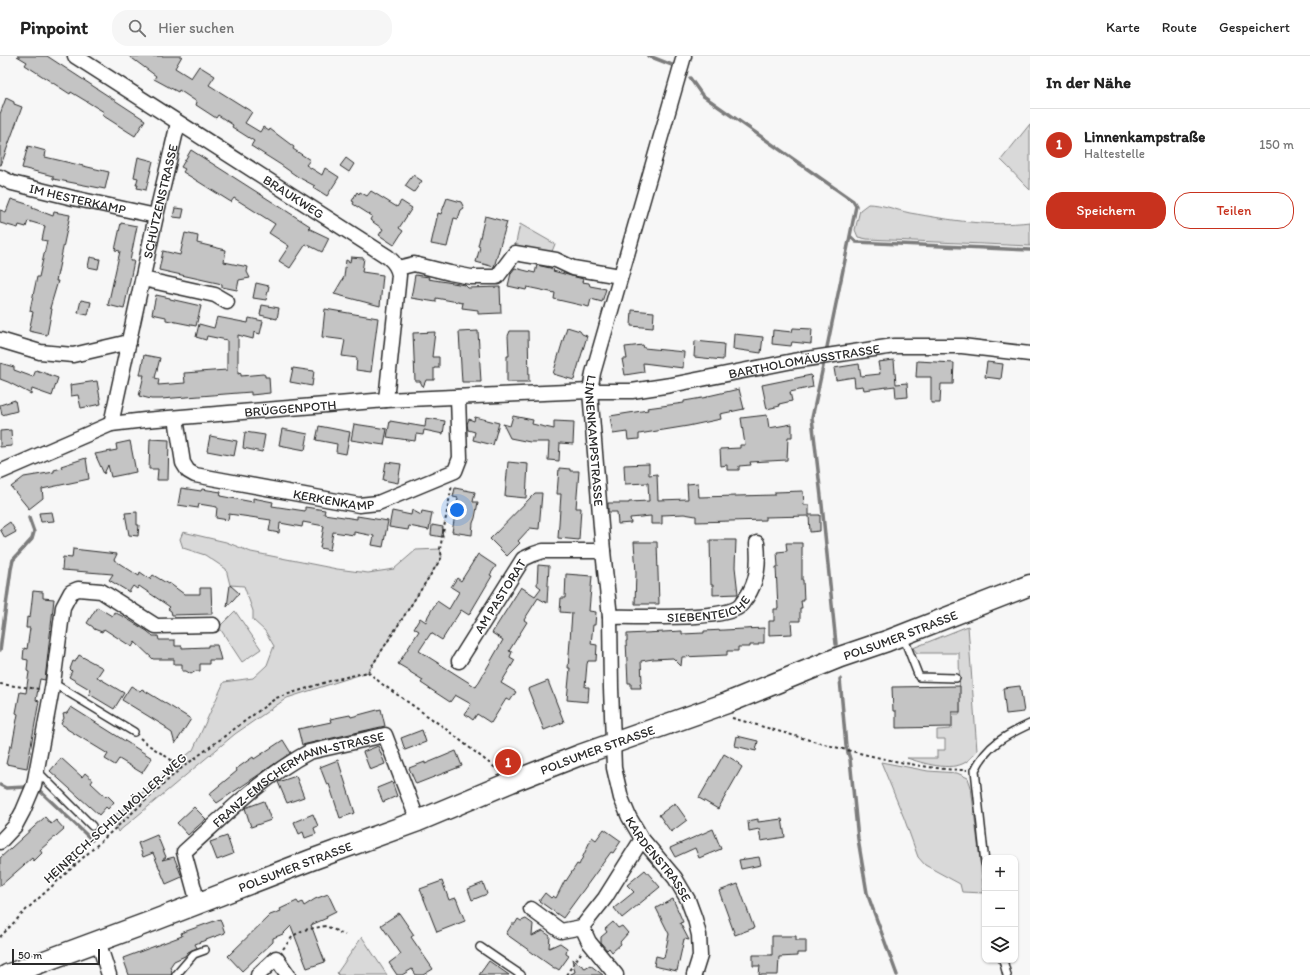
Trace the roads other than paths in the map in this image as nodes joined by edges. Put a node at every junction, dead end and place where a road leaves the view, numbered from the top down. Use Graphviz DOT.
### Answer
graph roads {
  1 [pos="75,56"];
  2 [pos="684,56"];
  3 [pos="178,123"];
  4 [pos="0,176"];
  5 [pos="156,216"];
  6 [pos="398,268"];
  7 [pos="620,276"];
  8 [pos="143,279"];
  9 [pos="227,302"];
  10 [pos="0,340"];
  11 [pos="129,342"];
  12 [pos="1024,353"];
  13 [pos="590,391"];
  14 [pos="458,396"];
  15 [pos="386,400"];
  16 [pos="176,418"];
  17 [pos="111,424"];
  18 [pos="0,472"];
  19 [pos="756,543"];
  20 [pos="603,551"];
  21 [pos="1030,585"];
  22 [pos="610,617"];
  23 [pos="213,625"];
  24 [pos="902,634"];
  25 [pos="459,661"];
  26 [pos="956,678"];
  27 [pos="52,687"];
  28 [pos="1030,724"];
  29 [pos="134,732"];
  30 [pos="613,743"];
  31 [pos="37,771"];
  32 [pos="418,821"];
  33 [pos="92,826"];
  34 [pos="642,839"];
  35 [pos="0,842"];
  36 [pos="984,855"];
  37 [pos="198,903"];
  38 [pos="531,909"];
  39 [pos="582,927"];
  40 [pos="98,941"];
  41 [pos="480,947"];
  42 [pos="205,950"];
  43 [pos="1004,963"];
  44 [pos="7,975"];
  45 [pos="109,975"];
  46 [pos="176,975"];
  47 [pos="258,975"];
  48 [pos="288,975"];
  49 [pos="520,975"];
  50 [pos="616,975"];
  51 [pos="694,975"];
  52 [pos="1007,975"];
  1 -- 3 [label="street, BRAUKWEG"];
  2 -- 7 [label="street, LINNENKAMPSTRASSE"];
  3 -- 5 [label="street, SCHÜTZENSTRASSE"];
  3 -- 6 [label="street, BRAUKWEG"];
  4 -- 5 [label="street, IM HESTERKAMP"];
  5 -- 8 [label="street, SCHÜTZENSTRASSE"];
  6 -- 7 [label="street"];
  6 -- 15 [label="street"];
  7 -- 13 [label="street, LINNENKAMPSTRASSE"];
  8 -- 9 [label="street"];
  8 -- 11 [label="street, SCHÜTZENSTRASSE"];
  10 -- 11 [label="street"];
  11 -- 17 [label="street, SCHÜTZENSTRASSE"];
  12 -- 13 [label="street, BARTHOLOMÄUSSTRASSE"];
  13 -- 14 [label="street, BRÜGGENPOTH"];
  13 -- 20 [label="street, LINNENKAMPSTRASSE"];
  14 -- 15 [label="street, BRÜGGENPOTH"];
  14 -- 16 [label="street, KERKENKAMP"];
  15 -- 16 [label="street, BRÜGGENPOTH"];
  16 -- 17 [label="street, BRÜGGENPOTH"];
  17 -- 18 [label="street, BRÜGGENPOTH"];
  19 -- 22 [label="street, SIEBENTEICHE"];
  20 -- 22 [label="street, LINNENKAMPSTRASSE"];
  20 -- 25 [label="street, AM PASTORAT"];
  21 -- 24 [label="main road, POLSUMER STRASSE"];
  22 -- 30 [label="street, LINNENKAMPSTRASSE"];
  23 -- 27 [label="street"];
  24 -- 26 [label="lane"];
  24 -- 30 [label="main road, POLSUMER STRASSE"];
  27 -- 29 [label="lane"];
  27 -- 31 [label="street"];
  28 -- 36 [label="lane"];
  30 -- 32 [label="main road, POLSUMER STRASSE"];
  30 -- 34 [label="street, KARDENSTRASSE"];
  31 -- 33 [label="lane"];
  31 -- 35 [label="street"];
  32 -- 37 [label="main road, POLSUMER STRASSE"];
  32 -- 37 [label="street, FRANZ-EMSCHERMANN-STRASSE"];
  34 -- 39 [label="street"];
  34 -- 51 [label="street, KARDENSTRASSE"];
  37 -- 40 [label="main road, POLSUMER STRASSE"];
  38 -- 39 [label="street"];
  39 -- 50 [label="street"];
  40 -- 44 [label="main road, POLSUMER STRASSE"];
  40 -- 45 [label="street"];
  41 -- 49 [label="lane"];
  42 -- 46 [label="lane"];
  43 -- 52 [label="lane"];
  47 -- 48 [label="street"];
}
